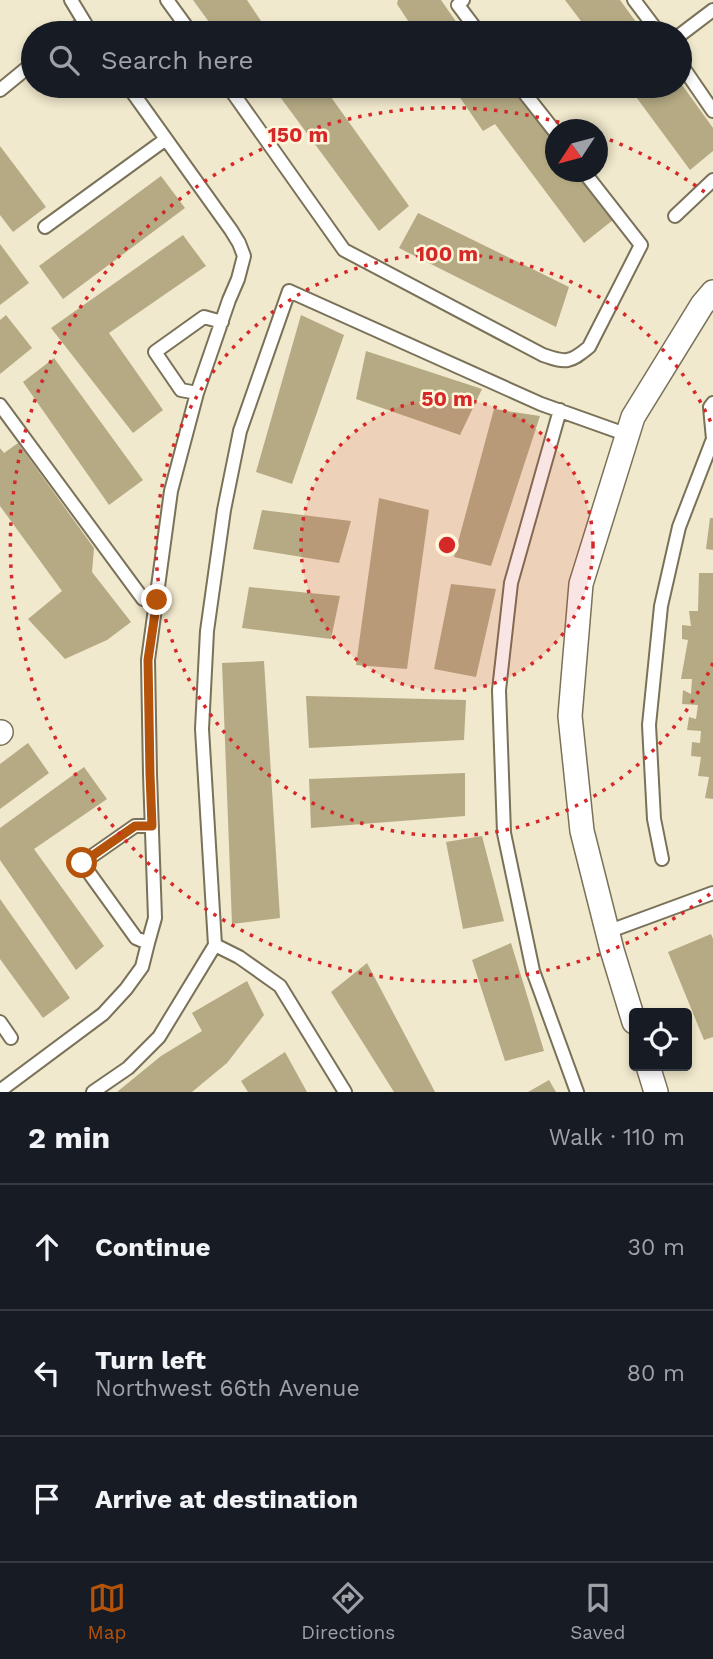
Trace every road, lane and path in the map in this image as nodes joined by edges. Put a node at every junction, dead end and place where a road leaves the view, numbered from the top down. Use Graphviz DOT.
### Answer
graph roads {
  1 [pos="71,0"];
  2 [pos="167,0"];
  3 [pos="463,0"];
  4 [pos="634,0"];
  5 [pos="713,10"];
  6 [pos="84,21"];
  7 [pos="182,21"];
  8 [pos="470,21"];
  9 [pos="650,21"];
  10 [pos="692,26"];
  11 [pos="21,73"];
  12 [pos="692,80"];
  13 [pos="0,90"];
  14 [pos="137,98"];
  15 [pos="236,98"];
  16 [pos="528,98"];
  17 [pos="713,111"];
  18 [pos="545,121"];
  19 [pos="166,139"];
  20 [pos="713,180"];
  21 [pos="592,182"];
  22 [pos="675,216"];
  23 [pos="45,227"];
  24 [pos="713,292"];
  25 [pos="222,322"];
  26 [pos="197,393"];
  27 [pos="713,402"];
  28 [pos="0,405"];
  29 [pos="559,410"];
  30 [pos="628,435"];
  31 [pos="157,600"];
  32 [pos="152,826"];
  33 [pos="662,859"];
  34 [pos="713,893"];
  35 [pos="607,932"];
  36 [pos="149,943"];
  37 [pos="215,945"];
  38 [pos="630,1008"];
  39 [pos="0,1022"];
  40 [pos="11,1038"];
  41 [pos="650,1071"];
  42 [pos="1,1090"];
  43 [pos="93,1092"];
  44 [pos="345,1092"];
  45 [pos="577,1092"];
  46 [pos="656,1092"];
  1 -- 6 [label="lane"];
  2 -- 7 [label="lane"];
  3 -- 8 [label="lane"];
  4 -- 9 [label="lane"];
  5 -- 10 [label="lane"];
  11 -- 13 [label="lane"];
  12 -- 17 [label="lane"];
  14 -- 19 [label="lane"];
  15 -- 21 [label="lane"];
  16 -- 18 [label="lane"];
  19 -- 23 [label="lane"];
  19 -- 25 [label="lane"];
  20 -- 22 [label="lane"];
  24 -- 30 [label="street"];
  25 -- 26 [label="lane"];
  25 -- 26 [label="lane"];
  26 -- 31 [label="lane"];
  27 -- 33 [label="lane"];
  28 -- 31 [label="lane"];
  29 -- 30 [label="lane"];
  29 -- 37 [label="lane"];
  29 -- 45 [label="lane"];
  30 -- 35 [label="street"];
  31 -- 32 [label="lane"];
  32 -- 36 [label="lane"];
  32 -- 36 [label="lane"];
  34 -- 35 [label="lane"];
  35 -- 38 [label="street"];
  36 -- 42 [label="lane"];
  37 -- 43 [label="lane"];
  37 -- 44 [label="lane"];
  39 -- 40 [label="lane"];
  41 -- 46 [label="street"];
}
